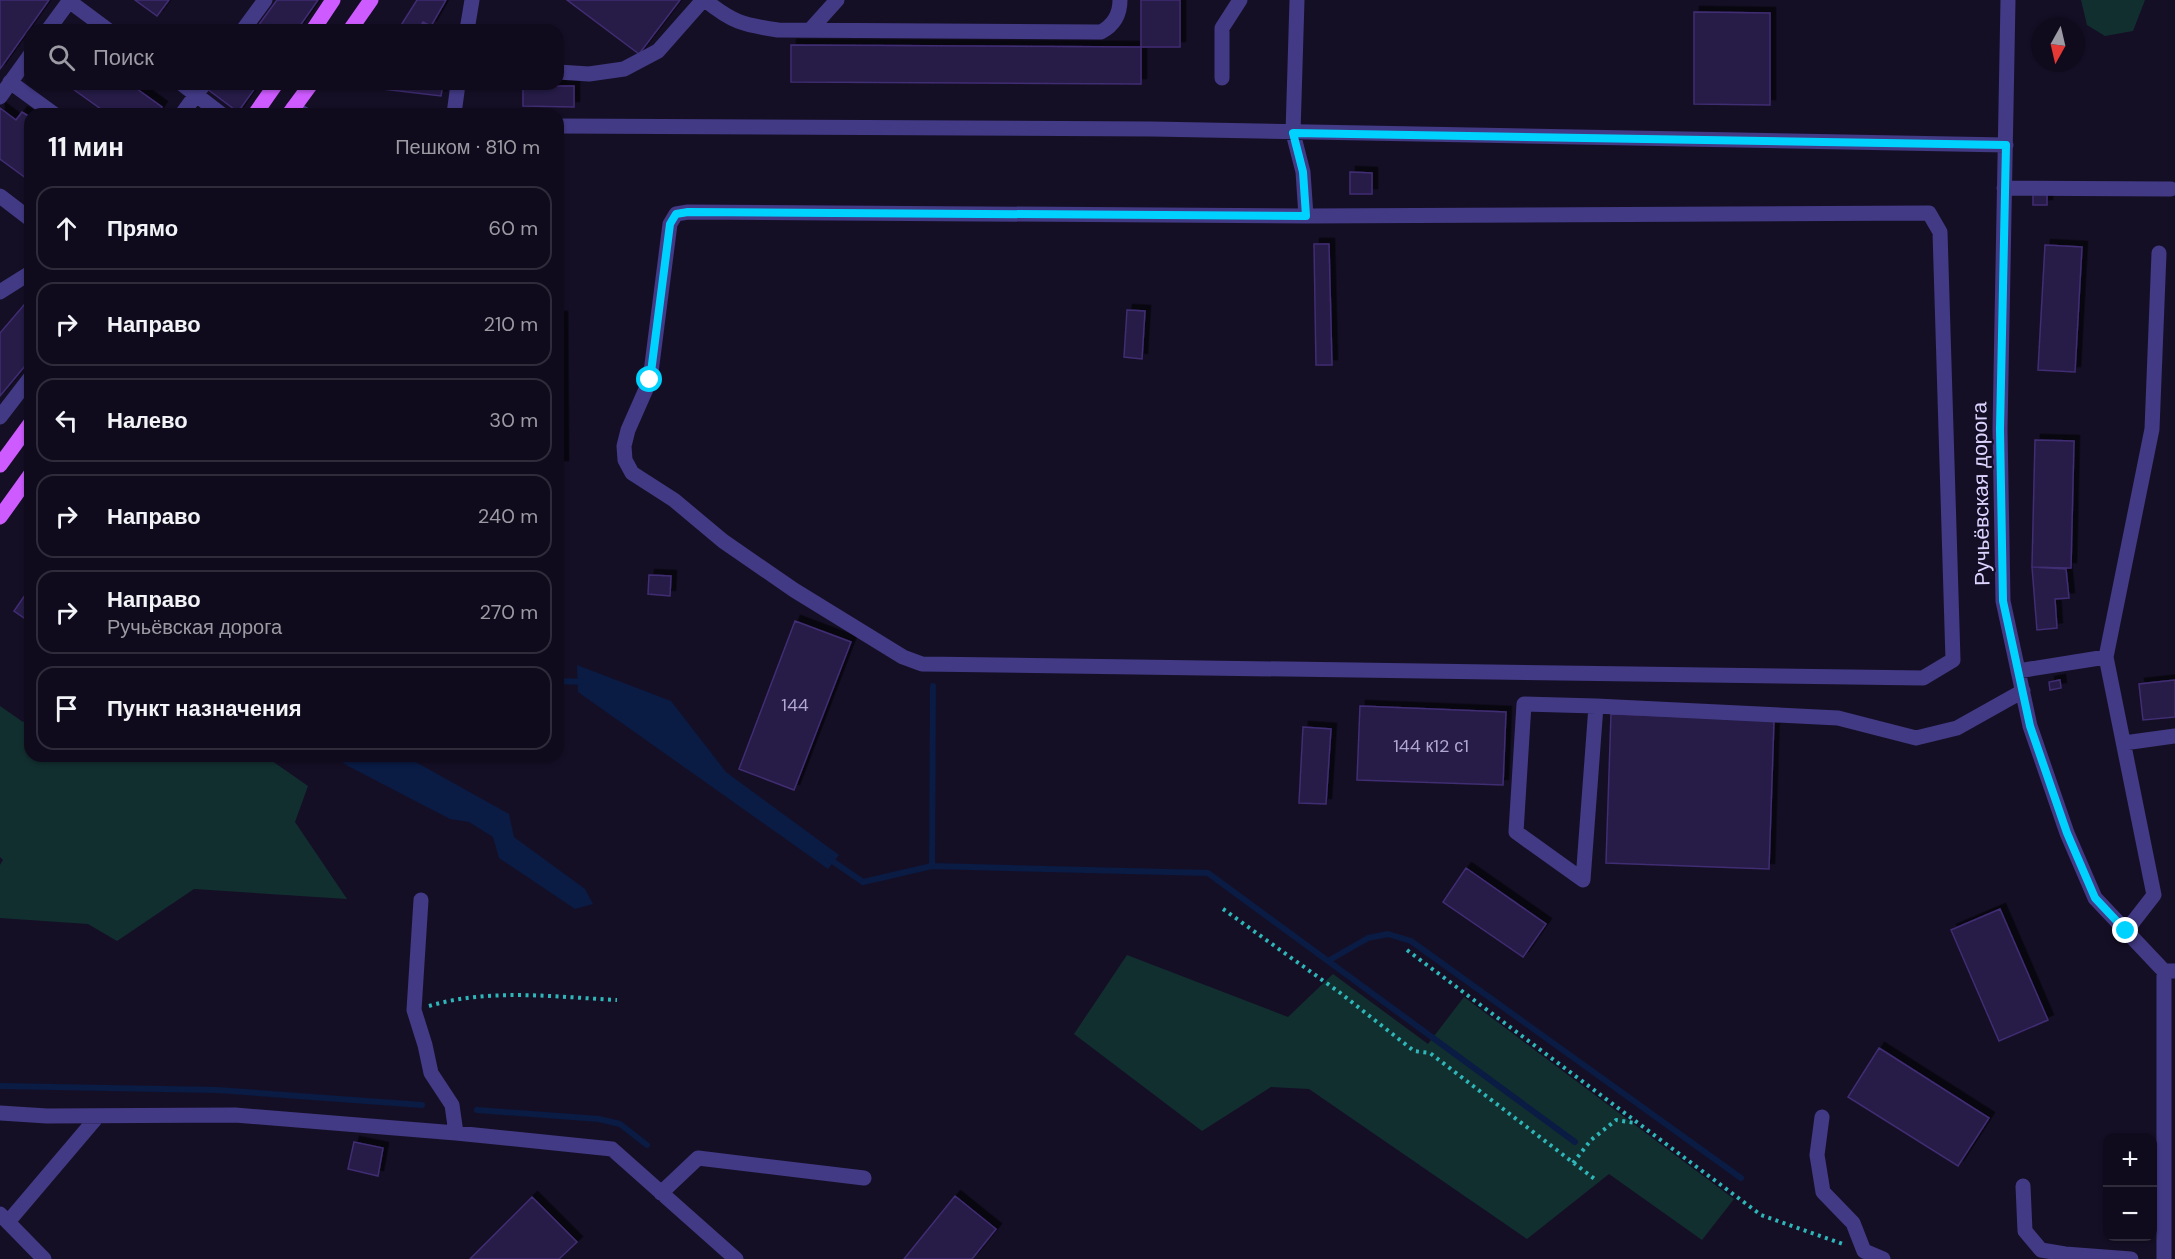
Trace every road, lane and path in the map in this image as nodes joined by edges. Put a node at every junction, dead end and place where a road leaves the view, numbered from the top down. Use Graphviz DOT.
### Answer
graph roads {
  1 [pos="265,0"];
  2 [pos="333,0"];
  3 [pos="371,0"];
  4 [pos="472,0"];
  5 [pos="704,0"];
  6 [pos="837,0"];
  7 [pos="1120,0"];
  8 [pos="1240,0"];
  9 [pos="1296,0"];
  10 [pos="2008,0"];
  11 [pos="69,1"];
  12 [pos="52,24"];
  13 [pos="100,24"];
  14 [pos="247,24"];
  15 [pos="317,24"];
  16 [pos="354,24"];
  17 [pos="468,24"];
  18 [pos="810,30"];
  19 [pos="24,63"];
  20 [pos="564,72"];
  21 [pos="1222,78"];
  22 [pos="10,82"];
  23 [pos="199,90"];
  24 [pos="201,90"];
  25 [pos="272,90"];
  26 [pos="308,90"];
  27 [pos="457,90"];
  28 [pos="0,97"];
  29 [pos="46,108"];
  30 [pos="186,108"];
  31 [pos="217,108"];
  32 [pos="259,108"];
  33 [pos="297,108"];
  34 [pos="455,108"];
  35 [pos="564,126"];
  36 [pos="1293,133"];
  37 [pos="2006,145"];
  38 [pos="2004,188"];
  39 [pos="2171,189"];
  40 [pos="0,196"];
  41 [pos="24,214"];
  42 [pos="1306,216"];
  43 [pos="2159,253"];
  44 [pos="24,277"];
  45 [pos="0,292"];
  46 [pos="24,386"];
  47 [pos="0,417"];
  48 [pos="24,432"];
  49 [pos="0,465"];
  50 [pos="24,483"];
  51 [pos="0,517"];
  52 [pos="2106,657"];
  53 [pos="2018,671"];
  54 [pos="2023,691"];
  55 [pos="1596,706"];
  56 [pos="2175,736"];
  57 [pos="2124,743"];
  58 [pos="421,900"];
  59 [pos="1224,909"];
  60 [pos="2126,931"];
  61 [pos="1407,950"];
  62 [pos="2170,971"];
  63 [pos="617,1000"];
  64 [pos="414,1010"];
  65 [pos="0,1113"];
  66 [pos="98,1116"];
  67 [pos="1822,1117"];
  68 [pos="1638,1123"];
  69 [pos="456,1133"];
  70 [pos="1573,1163"];
  71 [pos="864,1178"];
  72 [pos="1596,1180"];
  73 [pos="2023,1186"];
  74 [pos="661,1193"];
  75 [pos="4,1218"];
  76 [pos="1864,1251"];
  77 [pos="45,1259"];
  78 [pos="736,1259"];
  79 [pos="1883,1259"];
  80 [pos="2131,1259"];
  81 [pos="2164,1259"];
  1 -- 14 [label="street"];
  2 -- 15 [label="main road"];
  3 -- 16 [label="main road"];
  4 -- 17 [label="street"];
  5 -- 18 [label="street"];
  5 -- 20 [label="street"];
  6 -- 18 [label="street"];
  7 -- 18 [label="street"];
  8 -- 21 [label="street"];
  9 -- 36 [label="street"];
  10 -- 37 [label="street, Ручьёвская дорога"];
  11 -- 12 [label="street"];
  11 -- 13 [label="street"];
  19 -- 22 [label="street"];
  22 -- 28 [label="street"];
  22 -- 29 [label="street"];
  23 -- 30 [label="street"];
  24 -- 31 [label="street"];
  25 -- 32 [label="main road"];
  26 -- 33 [label="main road"];
  27 -- 34 [label="street"];
  35 -- 36 [label="street"];
  36 -- 37 [label="street"];
  36 -- 42 [label="street"];
  37 -- 38 [label="street, Ручьёвская дорога"];
  38 -- 39 [label="street"];
  38 -- 53 [label="street, Ручьёвская дорога"];
  40 -- 41 [label="street"];
  42 -- 42 [label="street"];
  43 -- 52 [label="street"];
  44 -- 45 [label="street"];
  46 -- 47 [label="street"];
  48 -- 49 [label="main road"];
  50 -- 51 [label="main road"];
  52 -- 53 [label="street"];
  52 -- 57 [label="street"];
  53 -- 54 [label="street, Ручьёвская дорога"];
  54 -- 55 [label="street"];
  54 -- 60 [label="street, Ручьёвская дорога"];
  55 -- 55 [label="street"];
  56 -- 57 [label="street"];
  57 -- 60 [label="street"];
  58 -- 64 [label="street"];
  59 -- 70 [label="path"];
  60 -- 62 [label="street, Ручьёвская дорога"];
  61 -- 68 [label="path"];
  62 -- 81 [label="street"];
  63 -- 64 [label="path"];
  64 -- 69 [label="street"];
  65 -- 66 [label="street"];
  66 -- 69 [label="street"];
  66 -- 75 [label="street"];
  67 -- 76 [label="street"];
  68 -- 70 [label="path"];
  68 -- 76 [label="path"];
  69 -- 74 [label="street"];
  70 -- 72 [label="path"];
  71 -- 74 [label="street"];
  73 -- 80 [label="street"];
  74 -- 78 [label="street"];
  75 -- 77 [label="street"];
  76 -- 79 [label="street"];
}
